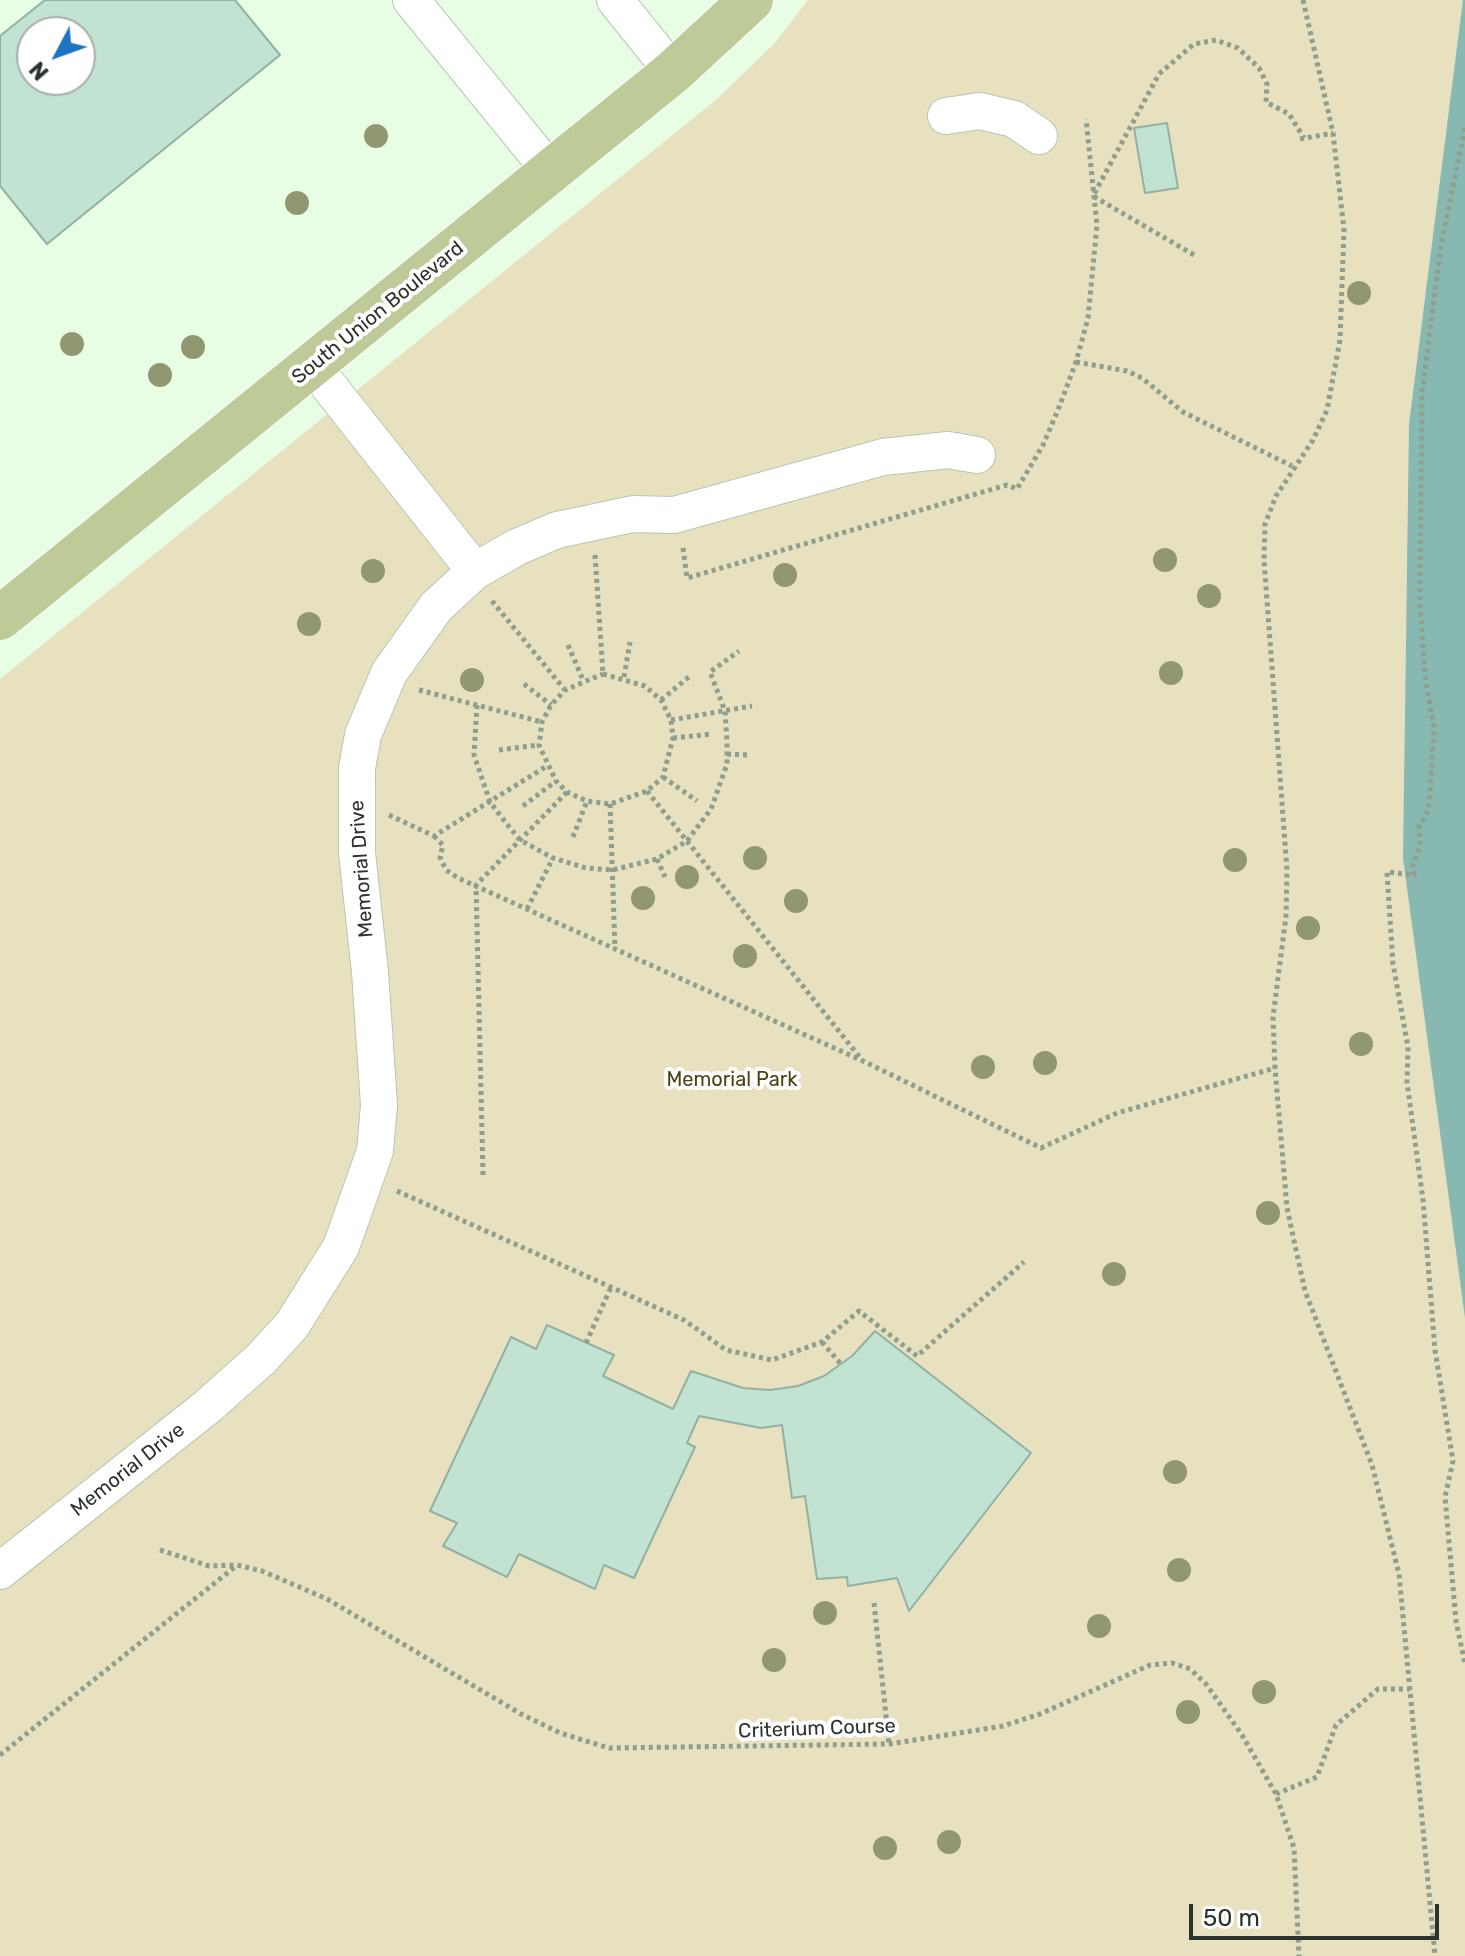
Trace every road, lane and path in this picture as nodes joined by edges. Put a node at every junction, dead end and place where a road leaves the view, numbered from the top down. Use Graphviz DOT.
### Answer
graph roads {
  1 [pos="411,0"];
  2 [pos="615,0"];
  3 [pos="751,0"];
  4 [pos="1303,0"];
  5 [pos="673,72"];
  6 [pos="946,116"];
  7 [pos="1086,119"];
  8 [pos="1465,128"];
  9 [pos="1333,133"];
  10 [pos="1039,136"];
  11 [pos="551,172"];
  12 [pos="1093,196"];
  13 [pos="1194,255"];
  14 [pos="313,366"];
  15 [pos="977,455"];
  16 [pos="1292,466"];
  17 [pos="902,515"];
  18 [pos="673,530"];
  19 [pos="584,554"];
  20 [pos="489,587"];
  21 [pos="482,606"];
  22 [pos="0,618"];
  23 [pos="630,642"];
  24 [pos="568,645"];
  25 [pos="739,651"];
  26 [pos="603,674"];
  27 [pos="690,676"];
  28 [pos="624,677"];
  29 [pos="422,679"];
  30 [pos="583,680"];
  31 [pos="524,684"];
  32 [pos="415,689"];
  33 [pos="565,690"];
  34 [pos="411,697"];
  35 [pos="661,700"];
  36 [pos="477,705"];
  37 [pos="551,705"];
  38 [pos="752,706"];
  39 [pos="725,711"];
  40 [pos="671,720"];
  41 [pos="542,722"];
  42 [pos="712,734"];
  43 [pos="673,738"];
  44 [pos="539,745"];
  45 [pos="499,750"];
  46 [pos="727,754"];
  47 [pos="747,755"];
  48 [pos="547,766"];
  49 [pos="663,777"];
  50 [pos="556,781"];
  51 [pos="647,791"];
  52 [pos="567,792"];
  53 [pos="386,800"];
  54 [pos="587,801"];
  55 [pos="697,801"];
  56 [pos="490,802"];
  57 [pos="610,804"];
  58 [pos="523,806"];
  59 [pos="434,836"];
  60 [pos="573,837"];
  61 [pos="520,840"];
  62 [pos="687,841"];
  63 [pos="553,858"];
  64 [pos="657,859"];
  65 [pos="612,870"];
  66 [pos="665,877"];
  67 [pos="476,885"];
  68 [pos="527,909"];
  69 [pos="615,948"];
  70 [pos="863,1061"];
  71 [pos="1275,1068"];
  72 [pos="483,1175"];
  73 [pos="368,1178"];
  74 [pos="1024,1262"];
  75 [pos="611,1287"];
  76 [pos="822,1342"];
  77 [pos="586,1343"];
  78 [pos="840,1363"];
  79 [pos="160,1550"];
  80 [pos="237,1565"];
  81 [pos="0,1571"];
  82 [pos="874,1603"];
  83 [pos="1465,1664"];
  84 [pos="1410,1689"];
  85 [pos="889,1744"];
  86 [pos="0,1755"];
  87 [pos="1276,1794"];
  88 [pos="1299,1956"];
  89 [pos="1435,1956"];
  1 -- 11 [label="street"];
  2 -- 5 [label="street"];
  3 -- 5 [label="main road, South Union Boulevard"];
  4 -- 9 [label="path"];
  5 -- 11 [label="main road, South Union Boulevard"];
  6 -- 10 [label="street"];
  7 -- 12 [label="path"];
  8 -- 83 [label="path"];
  9 -- 12 [label="path"];
  9 -- 16 [label="path"];
  11 -- 14 [label="main road, South Union Boulevard"];
  12 -- 13 [label="path"];
  12 -- 16 [label="path"];
  14 -- 20 [label="street"];
  14 -- 22 [label="main road, South Union Boulevard"];
  15 -- 18 [label="street, Memorial Drive"];
  16 -- 71 [label="path"];
  17 -- 18 [label="path"];
  18 -- 20 [label="street, Memorial Drive"];
  19 -- 26 [label="path"];
  20 -- 21 [label="path"];
  20 -- 33 [label="path"];
  20 -- 73 [label="street, Memorial Drive"];
  23 -- 28 [label="path"];
  24 -- 30 [label="path"];
  25 -- 39 [label="path"];
  26 -- 28 [label="path"];
  26 -- 30 [label="path"];
  27 -- 35 [label="path"];
  28 -- 35 [label="path"];
  29 -- 32 [label="path"];
  30 -- 33 [label="path"];
  31 -- 37 [label="path"];
  32 -- 34 [label="path"];
  32 -- 36 [label="path"];
  33 -- 37 [label="path"];
  35 -- 40 [label="path"];
  36 -- 41 [label="path"];
  36 -- 56 [label="path"];
  37 -- 41 [label="path"];
  38 -- 39 [label="path"];
  39 -- 40 [label="path"];
  39 -- 46 [label="path"];
  40 -- 43 [label="path"];
  41 -- 44 [label="path"];
  42 -- 43 [label="path"];
  43 -- 49 [label="path"];
  44 -- 45 [label="path"];
  44 -- 48 [label="path"];
  46 -- 47 [label="path"];
  46 -- 62 [label="path"];
  48 -- 50 [label="path"];
  48 -- 56 [label="path"];
  49 -- 51 [label="path"];
  49 -- 55 [label="path"];
  50 -- 52 [label="path"];
  50 -- 58 [label="path"];
  51 -- 57 [label="path"];
  51 -- 62 [label="path"];
  52 -- 54 [label="path"];
  52 -- 61 [label="path"];
  53 -- 59 [label="path"];
  54 -- 57 [label="path"];
  54 -- 60 [label="path"];
  56 -- 59 [label="path"];
  56 -- 61 [label="path"];
  57 -- 65 [label="path"];
  59 -- 67 [label="path"];
  61 -- 63 [label="path"];
  61 -- 67 [label="path"];
  62 -- 64 [label="path"];
  62 -- 70 [label="path"];
  63 -- 65 [label="path"];
  63 -- 68 [label="path"];
  64 -- 65 [label="path"];
  64 -- 66 [label="path"];
  65 -- 69 [label="path"];
  67 -- 68 [label="path"];
  67 -- 72 [label="path"];
  68 -- 69 [label="path"];
  69 -- 70 [label="path"];
  70 -- 71 [label="path"];
  71 -- 84 [label="path"];
  73 -- 75 [label="path"];
  73 -- 81 [label="street, Memorial Drive"];
  74 -- 76 [label="path"];
  75 -- 76 [label="path"];
  75 -- 77 [label="path"];
  76 -- 78 [label="path"];
  79 -- 80 [label="path, Criterium Course"];
  80 -- 85 [label="path, Criterium Course"];
  80 -- 86 [label="path"];
  82 -- 85 [label="path"];
  84 -- 87 [label="path"];
  84 -- 89 [label="path"];
  85 -- 87 [label="path, Criterium Course"];
  87 -- 88 [label="path, Criterium Course"];
}
